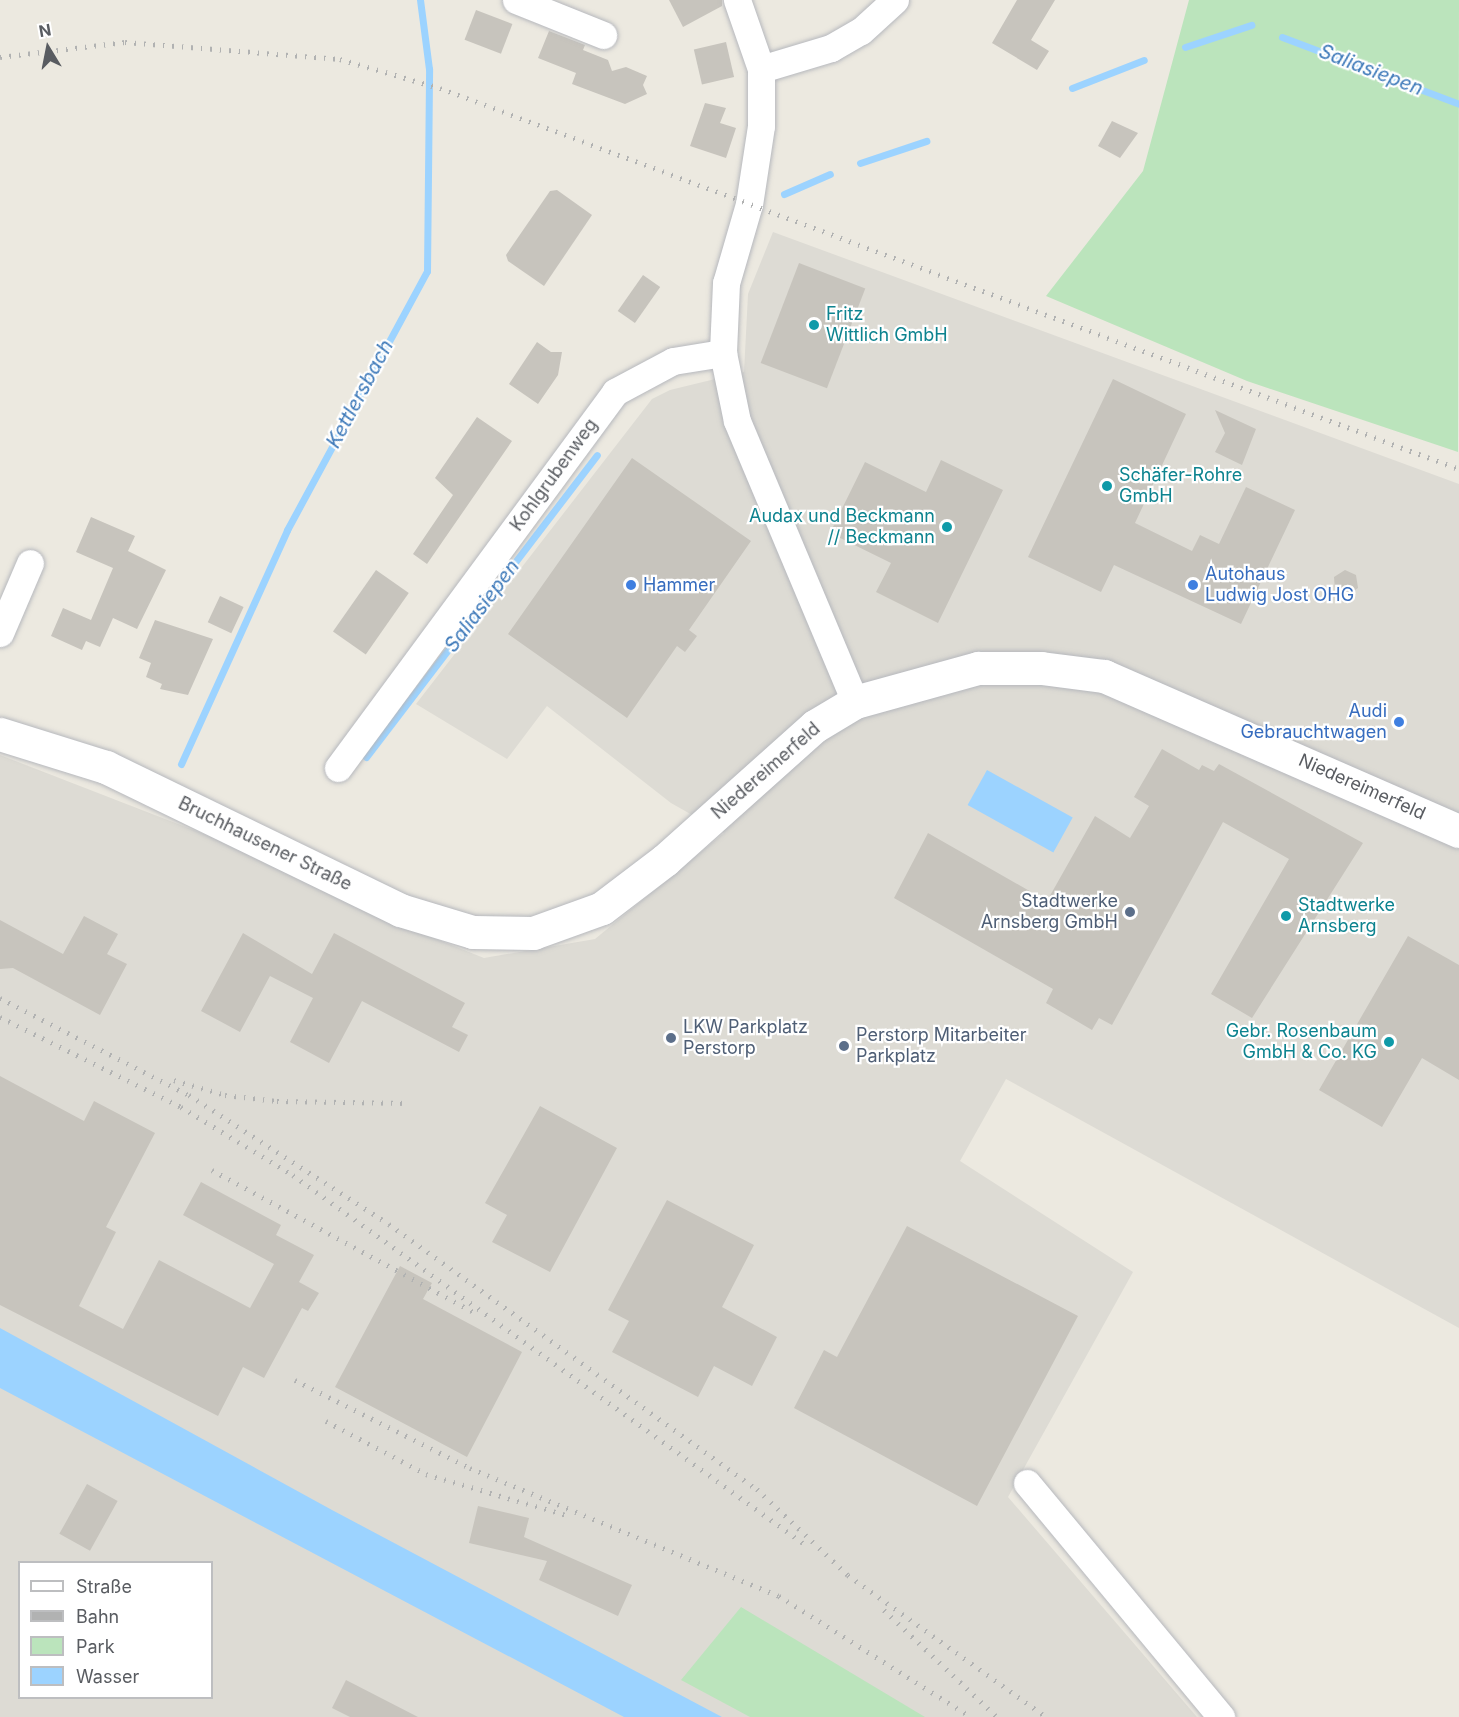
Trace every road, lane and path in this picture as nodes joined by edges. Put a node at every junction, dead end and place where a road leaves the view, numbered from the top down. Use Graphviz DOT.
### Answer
graph roads {
  1 [pos="516,0"];
  2 [pos="737,0"];
  3 [pos="896,0"];
  4 [pos="573,10"];
  5 [pos="603,35"];
  6 [pos="761,69"];
  7 [pos="723,352"];
  8 [pos="30,563"];
  9 [pos="0,633"];
  10 [pos="855,702"];
  11 [pos="0,734"];
  12 [pos="338,768"];
  13 [pos="1459,831"];
  14 [pos="533,933"];
  15 [pos="1027,1483"];
  16 [pos="1221,1717"];
  1 -- 4 [label="street"];
  2 -- 6 [label="street"];
  3 -- 6 [label="street"];
  4 -- 5 [label="street"];
  6 -- 7 [label="street"];
  7 -- 10 [label="street"];
  7 -- 12 [label="street, Kohlgrubenweg"];
  8 -- 9 [label="street"];
  10 -- 13 [label="street, Niedereimerfeld"];
  10 -- 14 [label="street, Niedereimerfeld"];
  11 -- 14 [label="street, Bruchhausener Straße"];
  15 -- 16 [label="street"];
}
